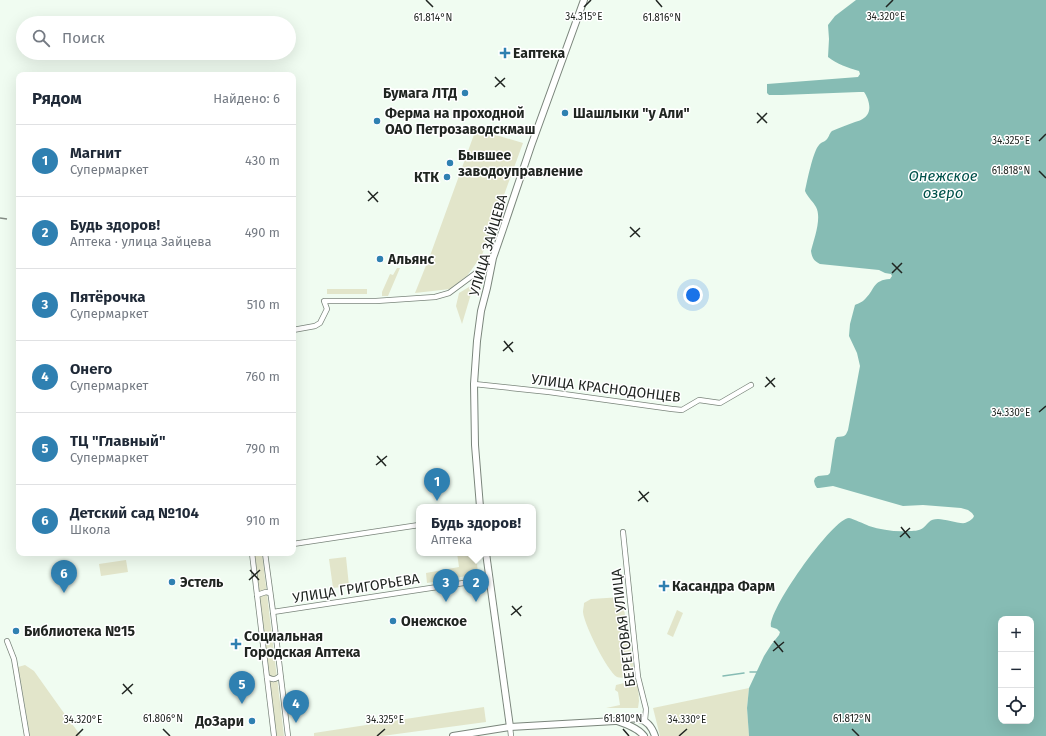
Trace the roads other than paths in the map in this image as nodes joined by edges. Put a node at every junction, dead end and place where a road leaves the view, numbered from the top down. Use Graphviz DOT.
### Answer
graph roads {
  1 [pos="584,0"];
  2 [pos="493,258"];
  3 [pos="296,329"];
  4 [pos="474,384"];
  5 [pos="751,385"];
  6 [pos="480,504"];
  7 [pos="416,525"];
  8 [pos="623,532"];
  9 [pos="296,544"];
  10 [pos="252,556"];
  11 [pos="265,556"];
  12 [pos="486,556"];
  13 [pos="490,579"];
  14 [pos="270,593"];
  15 [pos="257,595"];
  16 [pos="273,612"];
  17 [pos="7,641"];
  18 [pos="280,676"];
  19 [pos="267,677"];
  20 [pos="615,721"];
  21 [pos="647,722"];
  22 [pos="510,727"];
  23 [pos="642,734"];
  24 [pos="470,735"];
  25 [pos="27,736"];
  26 [pos="274,736"];
  27 [pos="288,736"];
  28 [pos="453,736"];
  29 [pos="511,736"];
  30 [pos="655,736"];
  1 -- 2 [label="main road, УЛИЦА ЗАЙЦЕВА"];
  2 -- 3 [label="street"];
  2 -- 4 [label="main road, УЛИЦА ЗАЙЦЕВА"];
  4 -- 5 [label="street, УЛИЦА КРАСНОДОНЦЕВ"];
  4 -- 6 [label="main road, УЛИЦА ЗАЙЦЕВА"];
  7 -- 9 [label="street"];
  8 -- 21 [label="street, БЕРЕГОВАЯ УЛИЦА"];
  10 -- 15 [label="street"];
  11 -- 14 [label="street"];
  12 -- 13 [label="main road"];
  13 -- 16 [label="street, УЛИЦА ГРИГОРЬЕВА"];
  13 -- 22 [label="main road"];
  14 -- 15 [label="street"];
  14 -- 16 [label="street"];
  15 -- 19 [label="street"];
  16 -- 18 [label="street"];
  17 -- 25 [label="street"];
  18 -- 19 [label="street"];
  18 -- 27 [label="street"];
  19 -- 26 [label="street"];
  20 -- 21 [label="main road"];
  20 -- 22 [label="main road"];
  20 -- 23 [label="main road"];
  21 -- 23 [label="main road"];
  21 -- 30 [label="main road"];
  22 -- 24 [label="main road"];
  22 -- 29 [label="street"];
  24 -- 28 [label="main road"];
}
